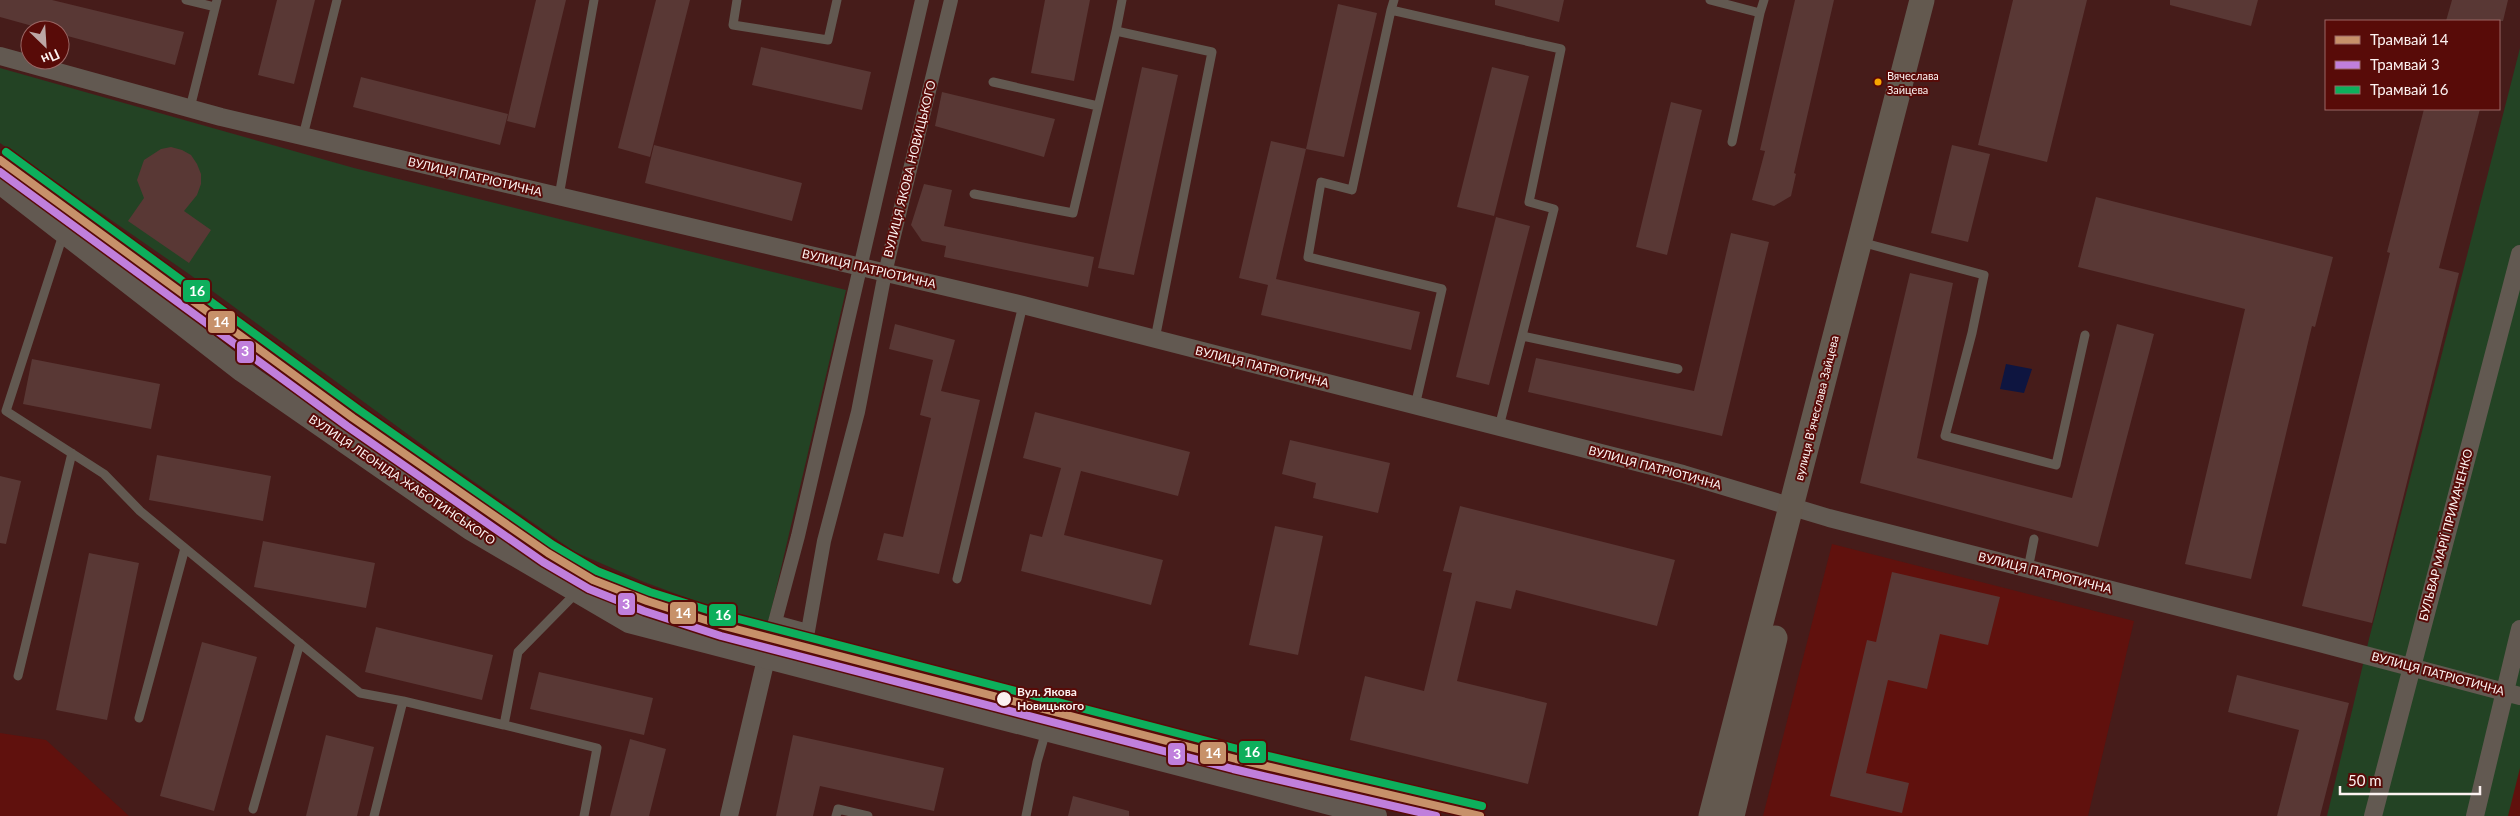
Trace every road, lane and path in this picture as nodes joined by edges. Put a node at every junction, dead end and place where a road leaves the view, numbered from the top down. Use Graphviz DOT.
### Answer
graph roads {
  1 [pos="186,0"];
  2 [pos="337,0"];
  3 [pos="594,0"];
  4 [pos="737,0"];
  5 [pos="837,0"];
  6 [pos="922,0"];
  7 [pos="951,0"];
  8 [pos="1122,0"];
  9 [pos="1394,0"];
  10 [pos="1710,0"];
  11 [pos="1764,0"];
  12 [pos="1922,0"];
  13 [pos="1934,0"];
  14 [pos="216,3"];
  15 [pos="1391,10"];
  16 [pos="1760,13"];
  17 [pos="1116,31"];
  18 [pos="0,56"];
  19 [pos="993,82"];
  20 [pos="1098,106"];
  21 [pos="190,108"];
  22 [pos="303,136"];
  23 [pos="1732,142"];
  24 [pos="0,183"];
  25 [pos="974,194"];
  26 [pos="559,196"];
  27 [pos="64,232"];
  28 [pos="1872,245"];
  29 [pos="2520,254"];
  30 [pos="861,267"];
  31 [pos="885,273"];
  32 [pos="1023,305"];
  33 [pos="2085,335"];
  34 [pos="1522,336"];
  35 [pos="1155,339"];
  36 [pos="1678,369"];
  37 [pos="1415,406"];
  38 [pos="3,410"];
  39 [pos="1499,427"];
  40 [pos="72,453"];
  41 [pos="1798,509"];
  42 [pos="2034,539"];
  43 [pos="185,548"];
  44 [pos="2028,569"];
  45 [pos="957,579"];
  46 [pos="578,592"];
  47 [pos="775,622"];
  48 [pos="2520,629"];
  49 [pos="808,631"];
  50 [pos="300,643"];
  51 [pos="766,659"];
  52 [pos="798,667"];
  53 [pos="2411,667"];
  54 [pos="18,676"];
  55 [pos="2512,694"];
  56 [pos="403,701"];
  57 [pos="139,718"];
  58 [pos="504,725"];
  59 [pos="1046,731"];
  60 [pos="254,809"];
  61 [pos="374,816"];
  62 [pos="584,816"];
  63 [pos="729,816"];
  64 [pos="836,816"];
  65 [pos="868,816"];
  66 [pos="1026,816"];
  67 [pos="1376,816"];
  68 [pos="1711,816"];
  69 [pos="1732,816"];
  70 [pos="2373,816"];
  71 [pos="2475,816"];
  1 -- 14 [label="lane"];
  2 -- 22 [label="lane"];
  3 -- 26 [label="lane"];
  4 -- 5 [label="lane"];
  6 -- 30 [label="street, ВУЛИЦЯ ЯКОВА НОВИЦЬКОГО"];
  7 -- 31 [label="street, ВУЛИЦЯ ЯКОВА НОВИЦЬКОГО"];
  8 -- 17 [label="lane"];
  9 -- 15 [label="lane"];
  10 -- 16 [label="lane"];
  11 -- 16 [label="lane"];
  12 -- 41 [label="main road, вулиця Вʼячеслава Зайцева"];
  13 -- 28 [label="main road, вулиця Вʼячеслава Зайцева"];
  14 -- 21 [label="lane"];
  15 -- 34 [label="lane"];
  15 -- 37 [label="lane"];
  16 -- 23 [label="lane"];
  17 -- 20 [label="lane"];
  17 -- 35 [label="lane"];
  18 -- 21 [label="street, ВУЛИЦЯ ПАТРІОТИЧНА"];
  19 -- 20 [label="lane"];
  20 -- 25 [label="lane"];
  21 -- 22 [label="street, ВУЛИЦЯ ПАТРІОТИЧНА"];
  22 -- 26 [label="street, ВУЛИЦЯ ПАТРІОТИЧНА"];
  24 -- 27 [label="street, ВУЛИЦЯ ЛЕОНІДА ЖАБОТИНСЬКОГО"];
  26 -- 30 [label="street, ВУЛИЦЯ ПАТРІОТИЧНА"];
  27 -- 38 [label="lane"];
  27 -- 46 [label="street, ВУЛИЦЯ ЛЕОНІДА ЖАБОТИНСЬКОГО"];
  28 -- 33 [label="lane"];
  28 -- 41 [label="main road, вулиця Вʼячеслава Зайцева"];
  29 -- 53 [label="street, БУЛЬВАР МАРІЇ ПРИМАЧЕНКО"];
  30 -- 31 [label="street, ВУЛИЦЯ ПАТРІОТИЧНА"];
  30 -- 47 [label="street, ВУЛИЦЯ ЯКОВА НОВИЦЬКОГО"];
  31 -- 32 [label="street, ВУЛИЦЯ ПАТРІОТИЧНА"];
  31 -- 49 [label="street, ВУЛИЦЯ ЯКОВА НОВИЦЬКОГО"];
  32 -- 35 [label="street, ВУЛИЦЯ ПАТРІОТИЧНА"];
  32 -- 45 [label="lane"];
  34 -- 36 [label="lane"];
  34 -- 39 [label="lane"];
  35 -- 37 [label="street, ВУЛИЦЯ ПАТРІОТИЧНА"];
  37 -- 39 [label="street, ВУЛИЦЯ ПАТРІОТИЧНА"];
  38 -- 40 [label="lane"];
  39 -- 41 [label="street, ВУЛИЦЯ ПАТРІОТИЧНА"];
  40 -- 43 [label="lane"];
  40 -- 54 [label="lane"];
  41 -- 44 [label="street, ВУЛИЦЯ ПАТРІОТИЧНА"];
  41 -- 68 [label="main road, вулиця Вʼячеслава Зайцева"];
  41 -- 69 [label="main road, вулиця Вʼячеслава Зайцева"];
  42 -- 44 [label="lane"];
  43 -- 50 [label="lane"];
  43 -- 57 [label="lane"];
  44 -- 53 [label="street, ВУЛИЦЯ ПАТРІОТИЧНА"];
  46 -- 51 [label="street, ВУЛИЦЯ ЛЕОНІДА ЖАБОТИНСЬКОГО"];
  46 -- 58 [label="lane"];
  47 -- 49 [label="street"];
  47 -- 51 [label="street, ВУЛИЦЯ ЯКОВА НОВИЦЬКОГО"];
  48 -- 55 [label="street"];
  49 -- 52 [label="street, ВУЛИЦЯ ЯКОВА НОВИЦЬКОГО"];
  50 -- 56 [label="lane"];
  50 -- 60 [label="lane"];
  51 -- 52 [label="street, ВУЛИЦЯ ЛЕОНІДА ЖАБОТИНСЬКОГО"];
  51 -- 63 [label="street, ВУЛИЦЯ ЯКОВА НОВИЦЬКОГО"];
  52 -- 59 [label="street, ВУЛИЦЯ ЛЕОНІДА ЖАБОТИНСЬКОГО"];
  53 -- 55 [label="street, ВУЛИЦЯ ПАТРІОТИЧНА"];
  53 -- 70 [label="street, БУЛЬВАР МАРІЇ ПРИМАЧЕНКО"];
  55 -- 71 [label="street"];
  56 -- 58 [label="lane"];
  56 -- 61 [label="lane"];
  58 -- 62 [label="lane"];
  59 -- 66 [label="lane"];
  59 -- 67 [label="street, ВУЛИЦЯ ЛЕОНІДА ЖАБОТИНСЬКОГО"];
  64 -- 65 [label="lane"];
}
